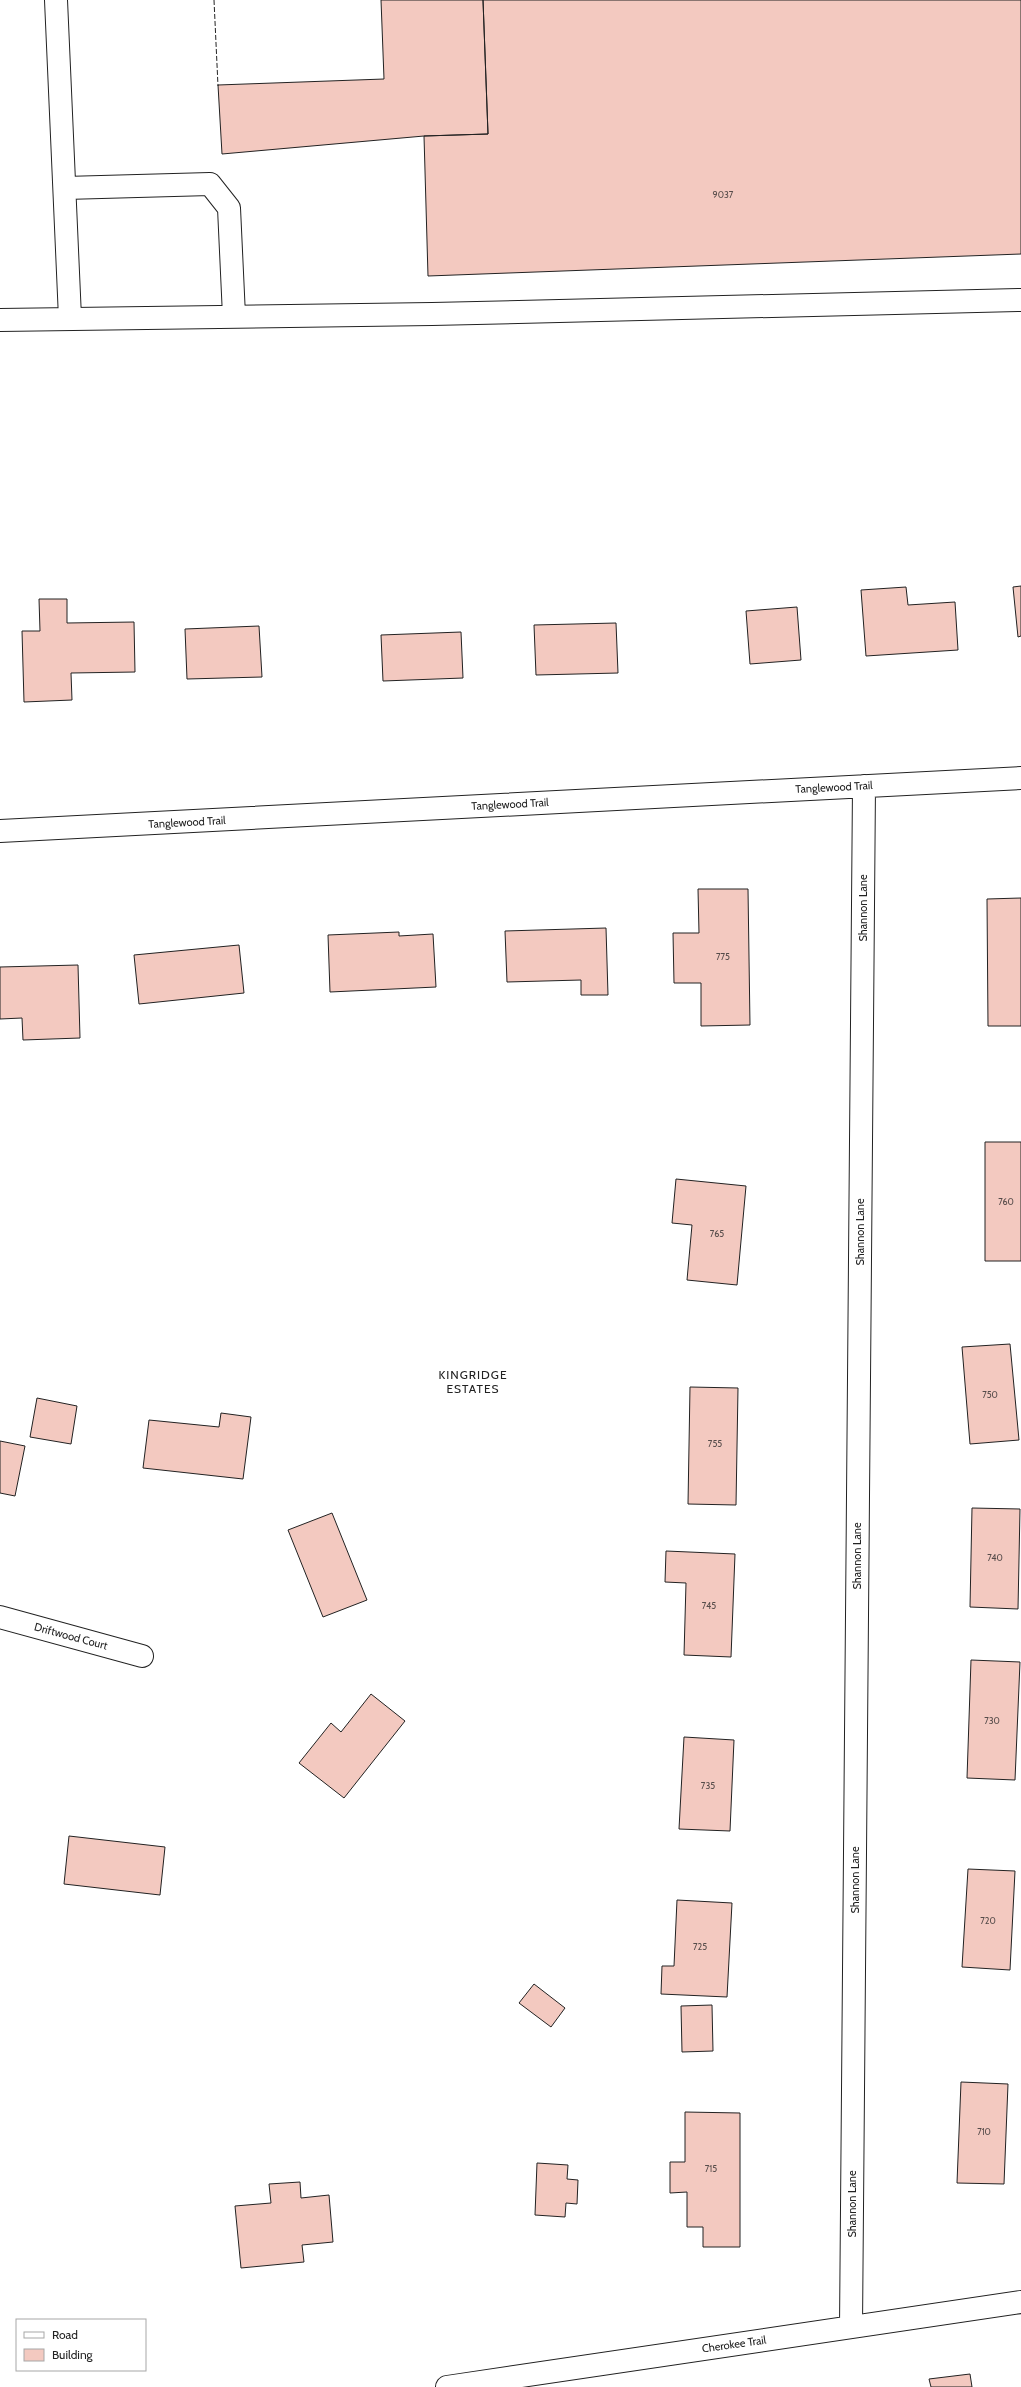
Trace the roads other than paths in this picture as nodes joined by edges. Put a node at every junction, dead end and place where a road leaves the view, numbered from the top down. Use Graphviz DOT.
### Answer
graph roads {
  1 [pos="56,0"];
  2 [pos="65,188"];
  3 [pos="1021,300"];
  4 [pos="234,316"];
  5 [pos="70,318"];
  6 [pos="0,320"];
  7 [pos="1021,778"];
  8 [pos="864,786"];
  9 [pos="0,831"];
  10 [pos="0,1617"];
  11 [pos="142,1656"];
  12 [pos="1021,2302"];
  13 [pos="851,2327"];
  14 [pos="447,2387"];
  1 -- 2 [label="street"];
  2 -- 4 [label="street"];
  2 -- 5 [label="street"];
  3 -- 4 [label="street"];
  4 -- 5 [label="street"];
  5 -- 6 [label="street"];
  7 -- 8 [label="street, Tanglewood Trail"];
  8 -- 9 [label="street, Tanglewood Trail"];
  8 -- 13 [label="street, Shannon Lane"];
  10 -- 11 [label="street, Driftwood Court"];
  12 -- 13 [label="street, Cherokee Trail"];
  13 -- 14 [label="street, Cherokee Trail"];
}
